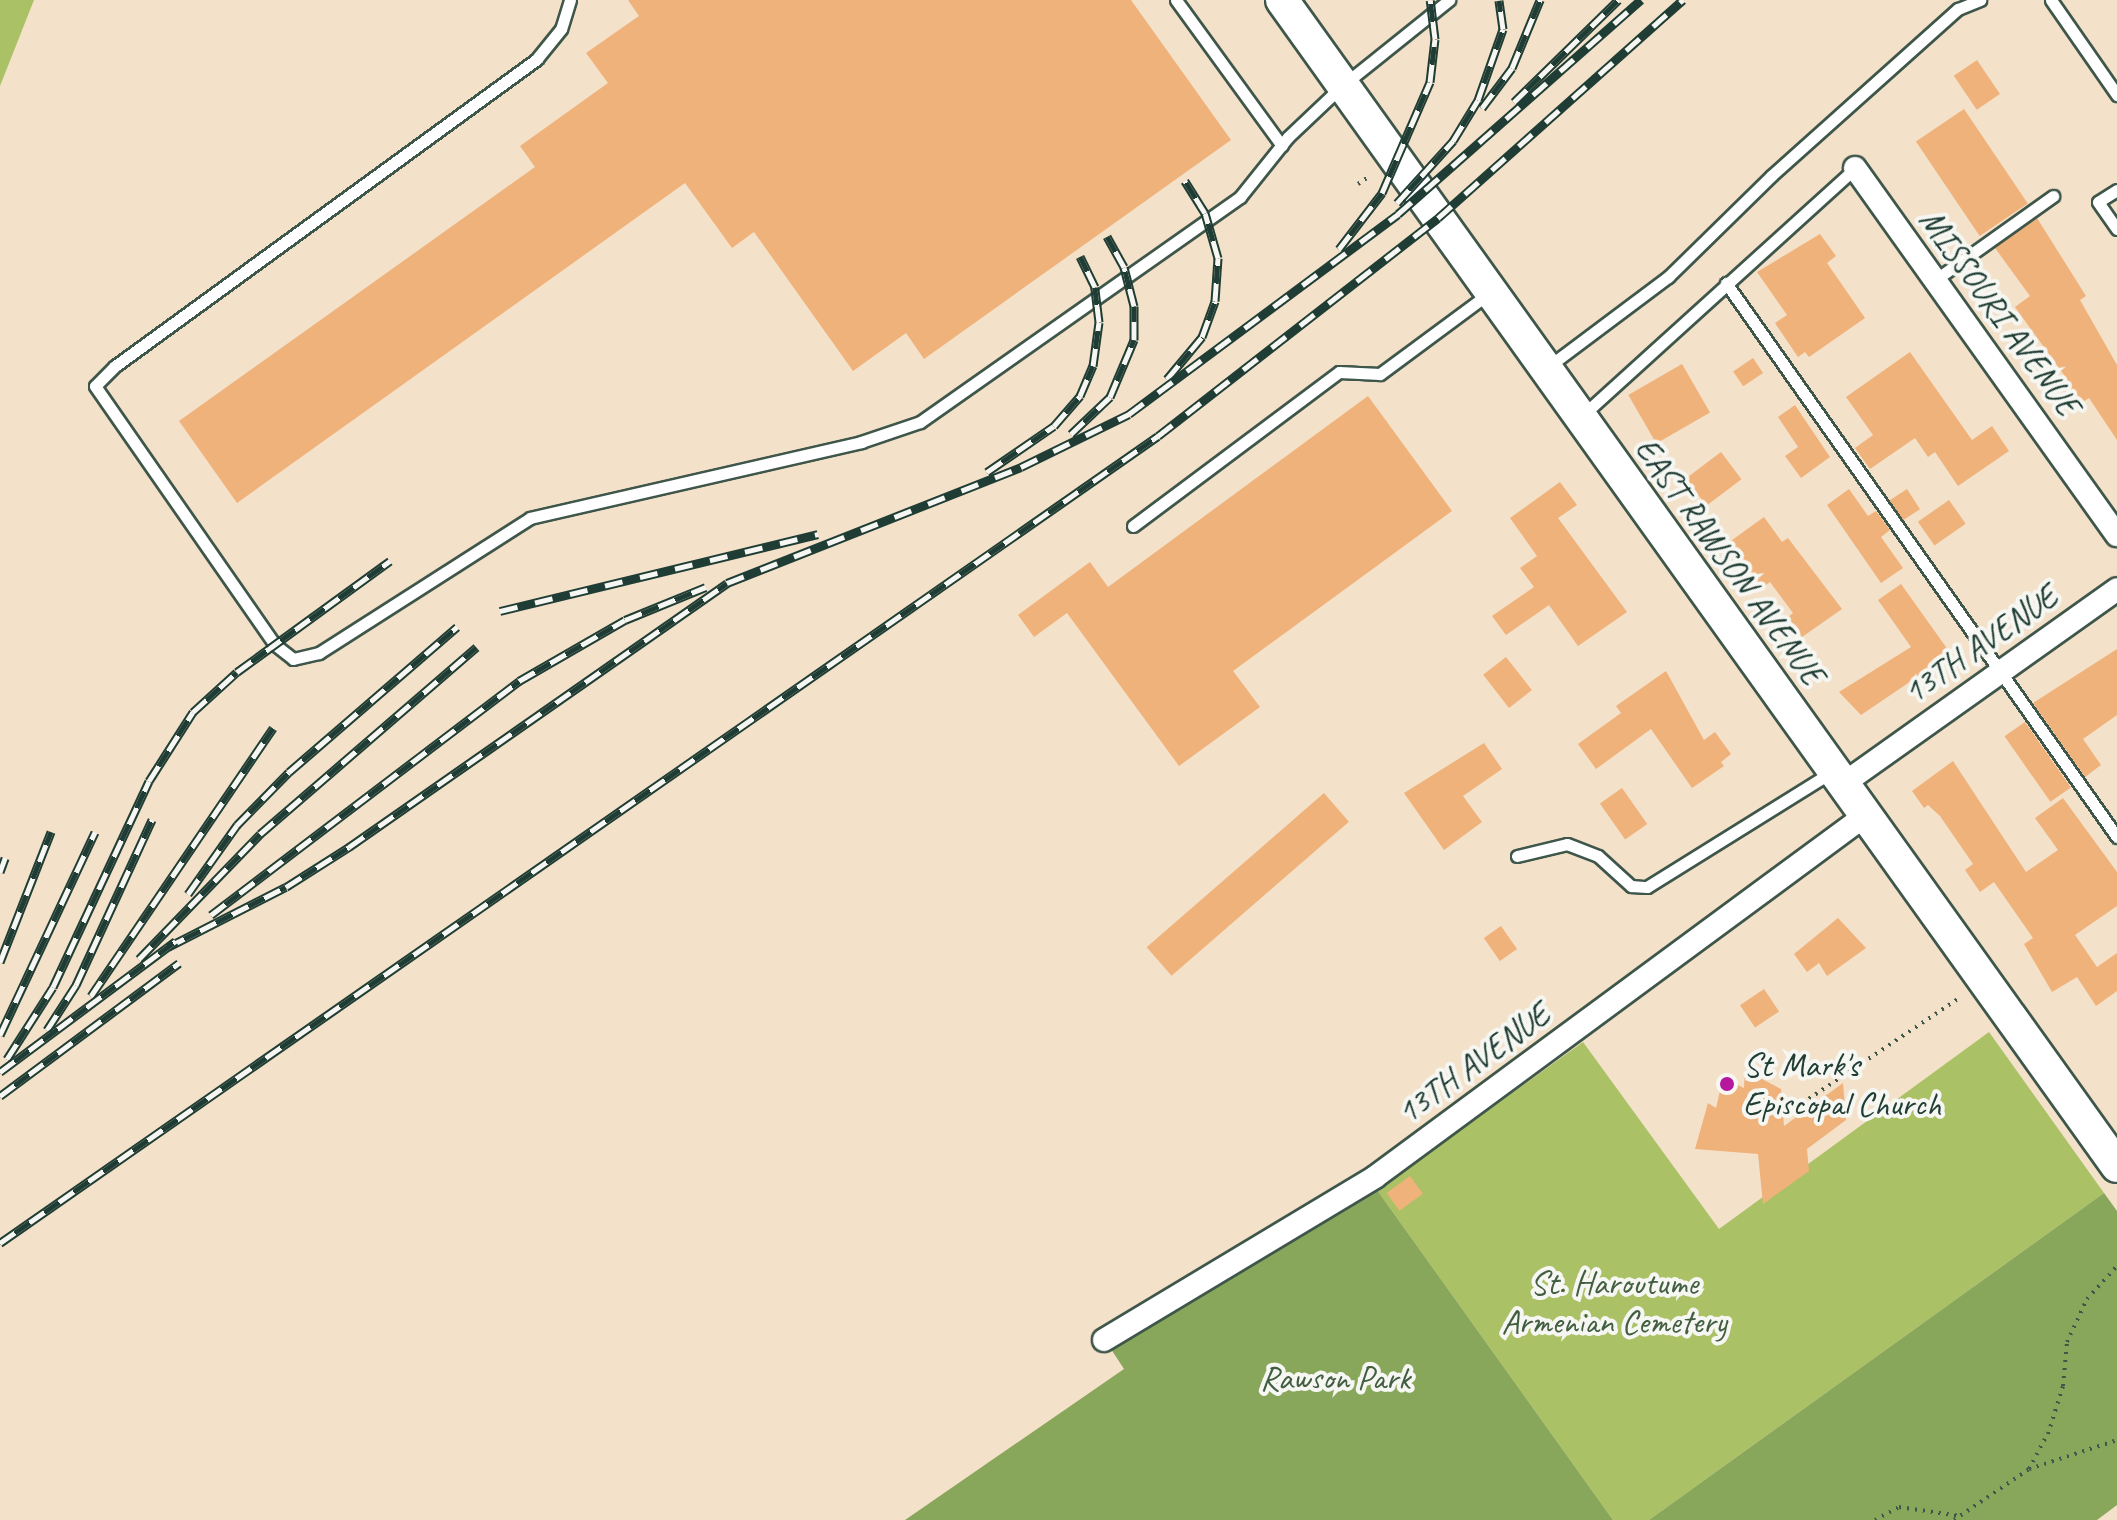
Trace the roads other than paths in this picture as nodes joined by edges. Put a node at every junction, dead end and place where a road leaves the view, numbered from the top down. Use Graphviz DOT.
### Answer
graph roads {
  1 [pos="570,0"];
  2 [pos="1176,0"];
  3 [pos="1282,0"];
  4 [pos="1449,0"];
  5 [pos="1980,0"];
  6 [pos="2051,0"];
  7 [pos="1343,85"];
  8 [pos="2117,95"];
  9 [pos="1282,146"];
  10 [pos="1855,168"];
  11 [pos="2117,190"];
  12 [pos="2053,196"];
  13 [pos="2117,229"];
  14 [pos="1935,280"];
  15 [pos="1726,283"];
  16 [pos="1491,292"];
  17 [pos="1545,368"];
  18 [pos="1580,417"];
  19 [pos="1133,526"];
  20 [pos="2117,535"];
  21 [pos="2117,589"];
  22 [pos="2000,670"];
  23 [pos="1838,777"];
  24 [pos="1866,815"];
  25 [pos="2117,837"];
  26 [pos="1517,856"];
  27 [pos="2117,1166"];
  28 [pos="1104,1340"];
  1 -- 9 [label="lane"];
  2 -- 9 [label="lane"];
  3 -- 7 [label="main road, EAST RAWSON AVENUE"];
  4 -- 7 [label="lane"];
  5 -- 17 [label="lane"];
  6 -- 8 [label="lane"];
  7 -- 9 [label="lane"];
  7 -- 16 [label="main road, EAST RAWSON AVENUE"];
  10 -- 14 [label="street, MISSOURI AVENUE"];
  10 -- 15 [label="lane"];
  11 -- 13 [label="lane"];
  12 -- 14 [label="lane"];
  14 -- 20 [label="street, MISSOURI AVENUE"];
  15 -- 18 [label="lane"];
  15 -- 22 [label="lane"];
  16 -- 17 [label="main road, EAST RAWSON AVENUE"];
  16 -- 19 [label="lane"];
  17 -- 18 [label="main road, EAST RAWSON AVENUE"];
  18 -- 23 [label="main road, EAST RAWSON AVENUE"];
  21 -- 22 [label="street, 13TH AVENUE"];
  22 -- 23 [label="street, 13TH AVENUE"];
  22 -- 25 [label="lane"];
  23 -- 24 [label="main road, EAST RAWSON AVENUE"];
  23 -- 26 [label="lane"];
  24 -- 27 [label="main road, EAST RAWSON AVENUE"];
  24 -- 28 [label="street, 13TH AVENUE"];
}
